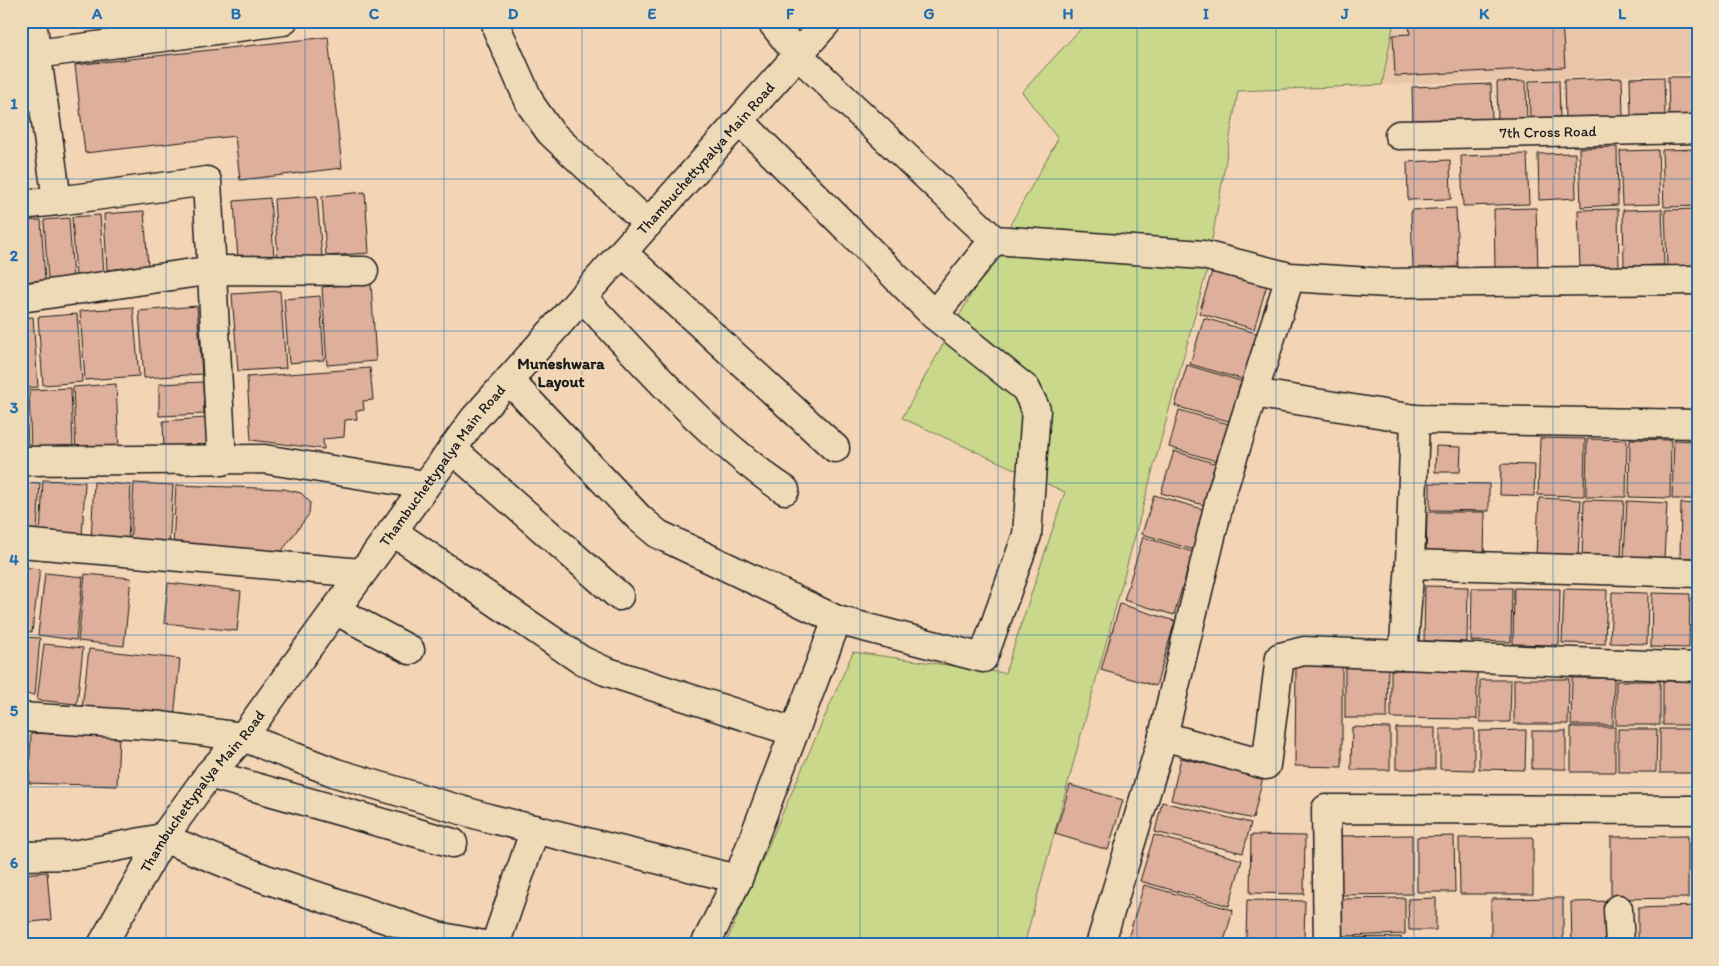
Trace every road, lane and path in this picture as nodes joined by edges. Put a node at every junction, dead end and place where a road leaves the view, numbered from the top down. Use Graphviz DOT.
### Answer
graph roads {
  1 [pos="32,21"];
  2 [pos="283,21"];
  3 [pos="771,21"];
  4 [pos="828,21"];
  5 [pos="497,29"];
  6 [pos="29,55"];
  7 [pos="798,55"];
  8 [pos="740,121"];
  9 [pos="1698,129"];
  10 [pos="1399,135"];
  11 [pos="57,201"];
  12 [pos="21,205"];
  13 [pos="648,224"];
  14 [pos="994,240"];
  15 [pos="623,252"];
  16 [pos="213,270"];
  17 [pos="364,271"];
  18 [pos="1290,278"];
  19 [pos="1698,280"];
  20 [pos="582,297"];
  21 [pos="21,298"];
  22 [pos="934,315"];
  23 [pos="509,380"];
  24 [pos="1253,393"];
  25 [pos="1415,419"];
  26 [pos="1698,424"];
  27 [pos="452,448"];
  28 [pos="835,448"];
  29 [pos="21,461"];
  30 [pos="222,461"];
  31 [pos="425,485"];
  32 [pos="784,490"];
  33 [pos="392,531"];
  34 [pos="21,543"];
  35 [pos="1410,564"];
  36 [pos="1698,572"];
  37 [pos="361,574"];
  38 [pos="619,596"];
  39 [pos="334,610"];
  40 [pos="837,620"];
  41 [pos="1404,642"];
  42 [pos="410,650"];
  43 [pos="1698,667"];
  44 [pos="21,717"];
  45 [pos="794,732"];
  46 [pos="1162,736"];
  47 [pos="243,737"];
  48 [pos="209,774"];
  49 [pos="1698,810"];
  50 [pos="535,829"];
  51 [pos="163,838"];
  52 [pos="453,843"];
  53 [pos="21,856"];
  54 [pos="738,879"];
  55 [pos="1618,909"];
  56 [pos="102,945"];
  57 [pos="484,945"];
  58 [pos="495,945"];
  59 [pos="705,945"];
  60 [pos="1100,945"];
  61 [pos="1328,945"];
  62 [pos="1620,945"];
  1 -- 6 [label="street"];
  2 -- 6 [label="street"];
  3 -- 7 [label="street"];
  4 -- 7 [label="street, Thambuchettypalya Main Road"];
  5 -- 13 [label="street"];
  6 -- 11 [label="street"];
  7 -- 8 [label="street, Thambuchettypalya Main Road"];
  7 -- 14 [label="street"];
  8 -- 13 [label="street, Thambuchettypalya Main Road"];
  8 -- 22 [label="street"];
  9 -- 10 [label="street, 7th Cross Road"];
  11 -- 12 [label="street"];
  11 -- 16 [label="street"];
  13 -- 15 [label="street, Thambuchettypalya Main Road"];
  14 -- 18 [label="street"];
  14 -- 22 [label="street"];
  15 -- 20 [label="street, Thambuchettypalya Main Road"];
  15 -- 28 [label="street"];
  16 -- 17 [label="street"];
  16 -- 21 [label="street"];
  16 -- 30 [label="street"];
  18 -- 19 [label="street"];
  18 -- 24 [label="street"];
  20 -- 23 [label="street, Thambuchettypalya Main Road"];
  20 -- 32 [label="street"];
  22 -- 40 [label="street"];
  23 -- 27 [label="street, Thambuchettypalya Main Road"];
  23 -- 40 [label="street"];
  24 -- 25 [label="street"];
  24 -- 46 [label="street"];
  25 -- 26 [label="street"];
  25 -- 35 [label="street"];
  27 -- 31 [label="street, Thambuchettypalya Main Road"];
  27 -- 38 [label="street"];
  29 -- 30 [label="street"];
  30 -- 31 [label="street"];
  31 -- 33 [label="street, Thambuchettypalya Main Road"];
  33 -- 37 [label="street, Thambuchettypalya Main Road"];
  33 -- 45 [label="street"];
  34 -- 37 [label="street"];
  35 -- 36 [label="street"];
  35 -- 41 [label="street"];
  37 -- 39 [label="street, Thambuchettypalya Main Road"];
  39 -- 42 [label="street"];
  39 -- 47 [label="street, Thambuchettypalya Main Road"];
  40 -- 45 [label="street"];
  43 -- 46 [label="street"];
  44 -- 47 [label="street"];
  45 -- 54 [label="street"];
  46 -- 60 [label="street"];
  47 -- 48 [label="street, Thambuchettypalya Main Road"];
  47 -- 50 [label="street"];
  48 -- 51 [label="street, Thambuchettypalya Main Road"];
  48 -- 52 [label="street"];
  49 -- 61 [label="street"];
  50 -- 54 [label="street"];
  50 -- 58 [label="street"];
  51 -- 53 [label="street"];
  51 -- 56 [label="street, Thambuchettypalya Main Road"];
  51 -- 57 [label="street"];
  54 -- 59 [label="street"];
  55 -- 62 [label="street"];
}
